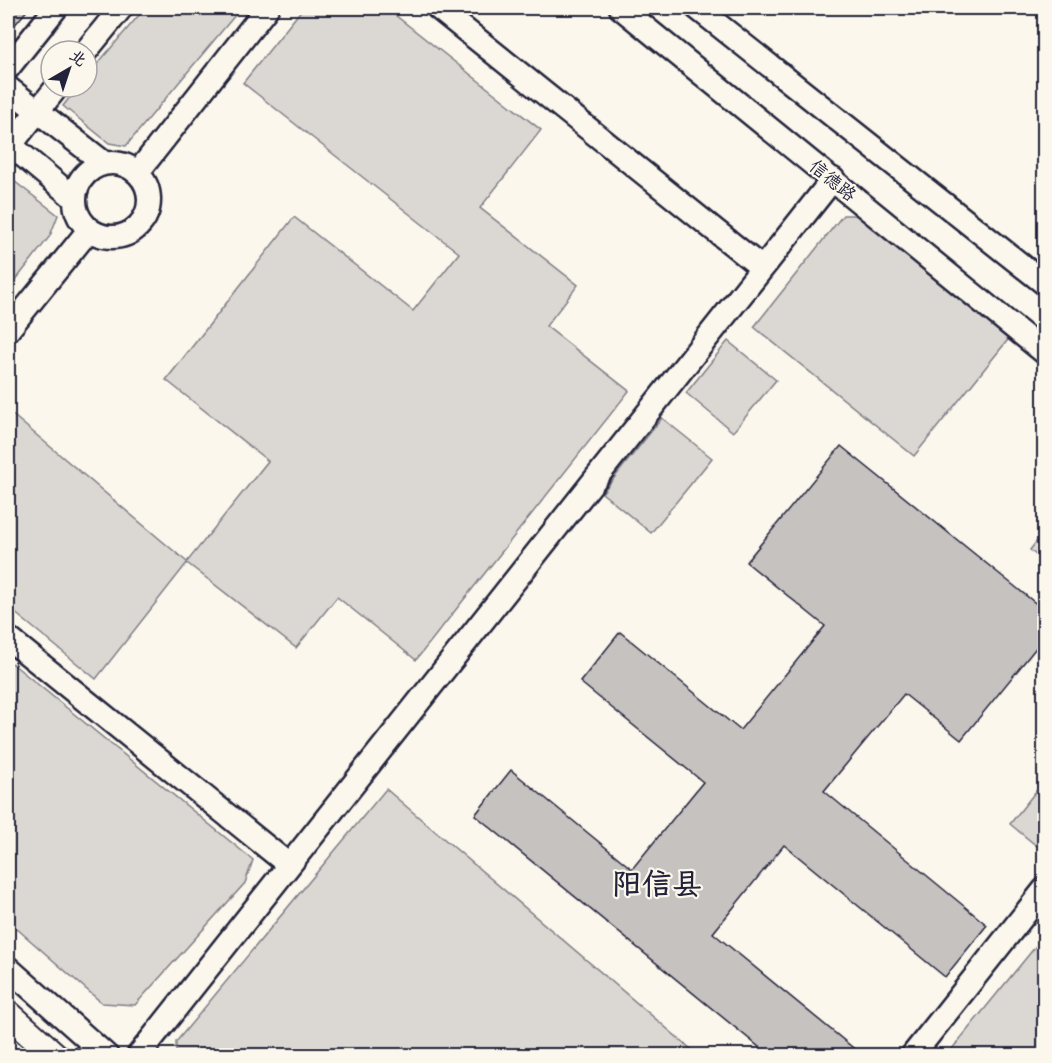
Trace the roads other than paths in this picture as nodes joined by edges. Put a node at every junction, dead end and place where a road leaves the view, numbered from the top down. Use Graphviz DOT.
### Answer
graph roads {
  1 [pos="56,8"];
  2 [pos="121,8"];
  3 [pos="267,8"];
  4 [pos="438,8"];
  5 [pos="621,8"];
  6 [pos="697,8"];
  7 [pos="96,39"];
  8 [pos="8,68"];
  9 [pos="8,88"];
  10 [pos="47,99"];
  11 [pos="37,111"];
  12 [pos="8,145"];
  13 [pos="104,163"];
  14 [pos="138,172"];
  15 [pos="833,179"];
  16 [pos="74,198"];
  17 [pos="89,230"];
  18 [pos="762,268"];
  19 [pos="1044,283"];
  20 [pos="8,330"];
  21 [pos="1044,352"];
  22 [pos="8,638"];
  23 [pos="289,865"];
  24 [pos="1044,890"];
  25 [pos="8,968"];
  26 [pos="8,1014"];
  27 [pos="55,1056"];
  28 [pos="107,1056"];
  29 [pos="138,1056"];
  30 [pos="912,1056"];
  1 -- 8 [label="street"];
  2 -- 7 [label="street"];
  3 -- 14 [label="street"];
  4 -- 18 [label="street"];
  5 -- 15 [label="street, 信德路"];
  6 -- 19 [label="street"];
  9 -- 11 [label="street"];
  10 -- 11 [label="street"];
  11 -- 12 [label="street"];
  11 -- 13 [label="street"];
  12 -- 16 [label="street"];
  13 -- 14 [label="street"];
  13 -- 16 [label="street"];
  14 -- 17 [label="street"];
  15 -- 18 [label="street"];
  15 -- 21 [label="street, 信德路"];
  16 -- 17 [label="street"];
  17 -- 20 [label="street"];
  18 -- 23 [label="street"];
  22 -- 23 [label="street"];
  23 -- 29 [label="street"];
  24 -- 30 [label="street"];
  25 -- 28 [label="street"];
  26 -- 27 [label="main road"];
}
